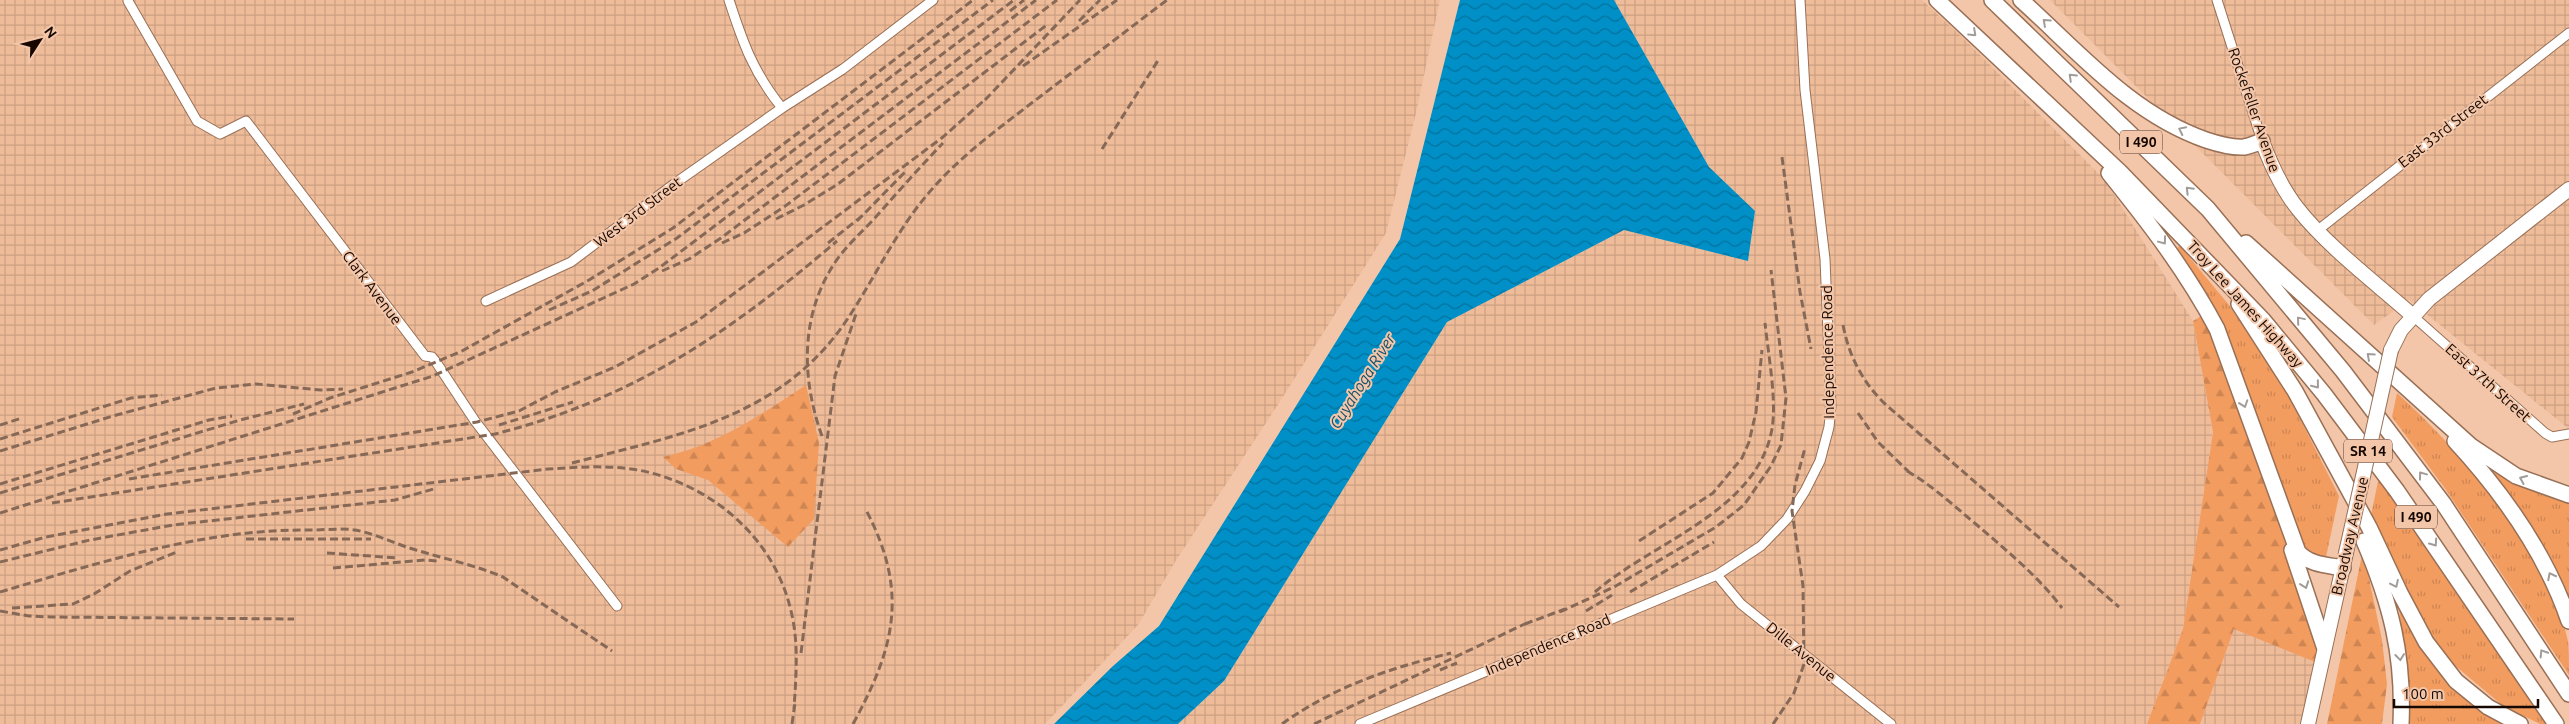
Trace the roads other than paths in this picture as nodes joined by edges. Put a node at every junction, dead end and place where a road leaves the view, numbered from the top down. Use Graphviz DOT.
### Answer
graph roads {
  1 [pos="729,0"];
  2 [pos="934,0"];
  3 [pos="1800,0"];
  4 [pos="1937,0"];
  5 [pos="1992,0"];
  6 [pos="2021,0"];
  7 [pos="2217,0"];
  8 [pos="128,1"];
  9 [pos="2569,32"];
  10 [pos="782,108"];
  11 [pos="2067,121"];
  12 [pos="2262,141"];
  13 [pos="2569,190"];
  14 [pos="2208,209"];
  15 [pos="2318,230"];
  16 [pos="2228,285"];
  17 [pos="486,301"];
  18 [pos="2413,316"];
  19 [pos="2404,387"];
  20 [pos="2569,434"];
  21 [pos="2326,447"];
  22 [pos="2569,495"];
  23 [pos="2280,505"];
  24 [pos="2344,560"];
  25 [pos="1717,574"];
  26 [pos="617,606"];
  27 [pos="2569,621"];
  28 [pos="2324,646"];
  29 [pos="2569,694"];
  30 [pos="1360,724"];
  31 [pos="1891,724"];
  32 [pos="2308,724"];
  33 [pos="2401,724"];
  34 [pos="2520,724"];
  35 [pos="2556,724"];
  1 -- 10 [label="street"];
  2 -- 10 [label="street, West 3rd Street"];
  3 -- 25 [label="street, Independence Road"];
  4 -- 11 [label="highway, Troy Lee James Highway / I 490, one-way"];
  14 -- 5 [label="highway, Troy Lee James Highway / I 490, one-way"];
  12 -- 6 [label="highway, one-way"];
  7 -- 12 [label="street, Rockefeller Avenue"];
  8 -- 26 [label="street, Clark Avenue"];
  9 -- 15 [label="street, East 33rd Street"];
  10 -- 17 [label="street, West 3rd Street"];
  11 -- 16 [label="highway, Troy Lee James Highway / I 490"];
  11 -- 23 [label="highway, one-way"];
  12 -- 15 [label="main road, Rockefeller Avenue"];
  13 -- 18 [label="main road, Broadway Avenue / SR 14"];
  19 -- 14 [label="highway, one-way"];
  29 -- 14 [label="highway, Troy Lee James Highway / I 490, one-way"];
  15 -- 18 [label="main road, Rockefeller Avenue"];
  16 -- 21 [label="highway"];
  16 -- 35 [label="highway, Troy Lee James Highway / I 490, one-way"];
  18 -- 20 [label="street, East 37th Street"];
  18 -- 24 [label="main road, Broadway Avenue / SR 14, bridge"];
  22 -- 19 [label="highway, one-way"];
  27 -- 19 [label="highway, one-way"];
  21 -- 33 [label="highway, one-way"];
  21 -- 34 [label="highway, one-way"];
  23 -- 24 [label="highway"];
  23 -- 28 [label="highway, one-way"];
  24 -- 28 [label="main road, Broadway Avenue / SR 14"];
  25 -- 30 [label="street, Independence Road"];
  25 -- 31 [label="street, Dille Avenue"];
  28 -- 32 [label="main road, Broadway Avenue / SR 14"];
}
